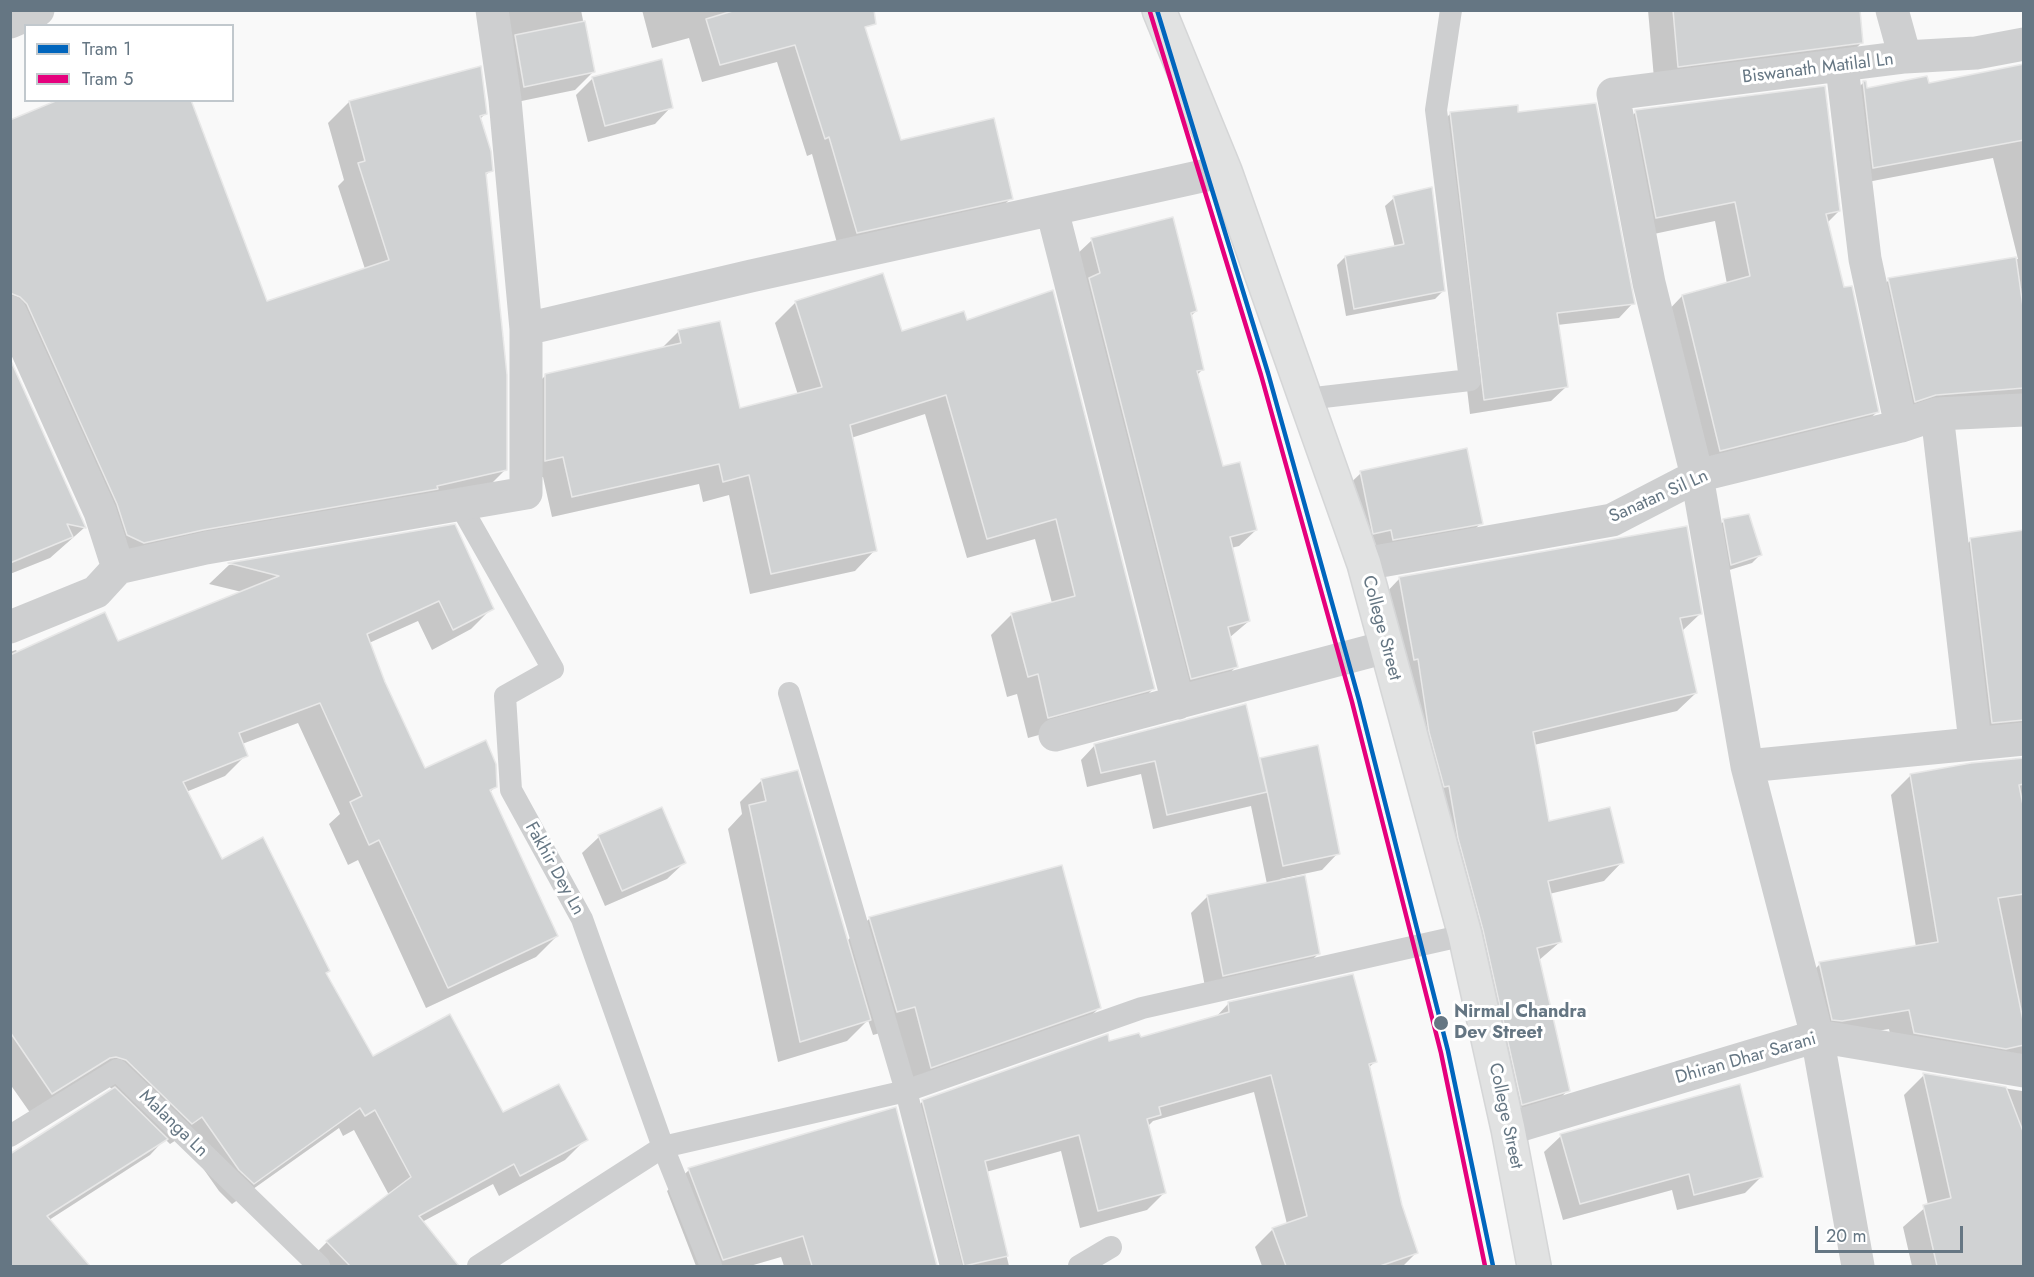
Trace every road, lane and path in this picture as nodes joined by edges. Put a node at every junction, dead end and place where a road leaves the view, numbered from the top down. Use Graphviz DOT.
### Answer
graph roads {
  1 [pos="39,10"];
  2 [pos="492,10"];
  3 [pos="1159,10"];
  4 [pos="1451,10"];
  5 [pos="1892,10"];
  6 [pos="10,22"];
  7 [pos="2024,44"];
  8 [pos="1905,57"];
  9 [pos="1842,67"];
  10 [pos="1225,171"];
  11 [pos="1052,210"];
  12 [pos="10,312"];
  13 [pos="526,329"];
  14 [pos="1306,399"];
  15 [pos="2024,410"];
  16 [pos="1937,414"];
  17 [pos="1901,426"];
  18 [pos="1697,476"];
  19 [pos="460,505"];
  20 [pos="1364,564"];
  21 [pos="118,568"];
  22 [pos="10,627"];
  23 [pos="1386,647"];
  24 [pos="789,693"];
  25 [pos="1178,703"];
  26 [pos="1055,735"];
  27 [pos="2024,739"];
  28 [pos="1975,742"];
  29 [pos="1747,766"];
  30 [pos="1465,935"];
  31 [pos="1817,1036"];
  32 [pos="2023,1072"];
  33 [pos="906,1091"];
  34 [pos="1508,1129"];
  35 [pos="10,1136"];
  36 [pos="663,1147"];
  37 [pos="1111,1247"];
  38 [pos="319,1266"];
  39 [pos="478,1266"];
  40 [pos="711,1266"];
  41 [pos="951,1266"];
  42 [pos="1079,1266"];
  43 [pos="1534,1266"];
  44 [pos="1858,1266"];
  1 -- 6 [label="street"];
  2 -- 13 [label="street"];
  3 -- 10 [label="main road, College Street"];
  4 -- 14 [label="lane"];
  5 -- 8 [label="street"];
  7 -- 8 [label="street, Biswanath Matilal Ln"];
  8 -- 9 [label="street, Biswanath Matilal Ln"];
  9 -- 17 [label="street"];
  9 -- 18 [label="street, Biswanath Matilal Ln"];
  10 -- 11 [label="street"];
  10 -- 14 [label="main road, College Street"];
  11 -- 13 [label="street"];
  11 -- 25 [label="street"];
  12 -- 21 [label="street"];
  13 -- 19 [label="street"];
  14 -- 20 [label="main road, College Street"];
  15 -- 16 [label="street, Sanatan Sil Ln"];
  16 -- 17 [label="street, Sanatan Sil Ln"];
  16 -- 28 [label="street"];
  17 -- 18 [label="street, Sanatan Sil Ln"];
  18 -- 20 [label="street, Sanatan Sil Ln"];
  18 -- 29 [label="street"];
  19 -- 21 [label="street"];
  19 -- 36 [label="lane, Fakhir Dey Ln"];
  20 -- 23 [label="main road, College Street"];
  21 -- 22 [label="street"];
  23 -- 25 [label="street"];
  23 -- 30 [label="main road, College Street"];
  24 -- 33 [label="lane"];
  25 -- 26 [label="street"];
  27 -- 28 [label="street"];
  28 -- 29 [label="street"];
  29 -- 31 [label="street"];
  30 -- 33 [label="lane"];
  30 -- 34 [label="main road, College Street"];
  31 -- 32 [label="street, Dhiran Dhar Sarani"];
  31 -- 34 [label="street, Dhiran Dhar Sarani"];
  31 -- 44 [label="street"];
  33 -- 36 [label="lane"];
  33 -- 41 [label="lane"];
  34 -- 43 [label="main road, College Street"];
  35 -- 38 [label="lane, Malanga Ln"];
  36 -- 39 [label="lane"];
  36 -- 40 [label="lane, Fakhir Dey Ln"];
  37 -- 42 [label="lane"];
}
